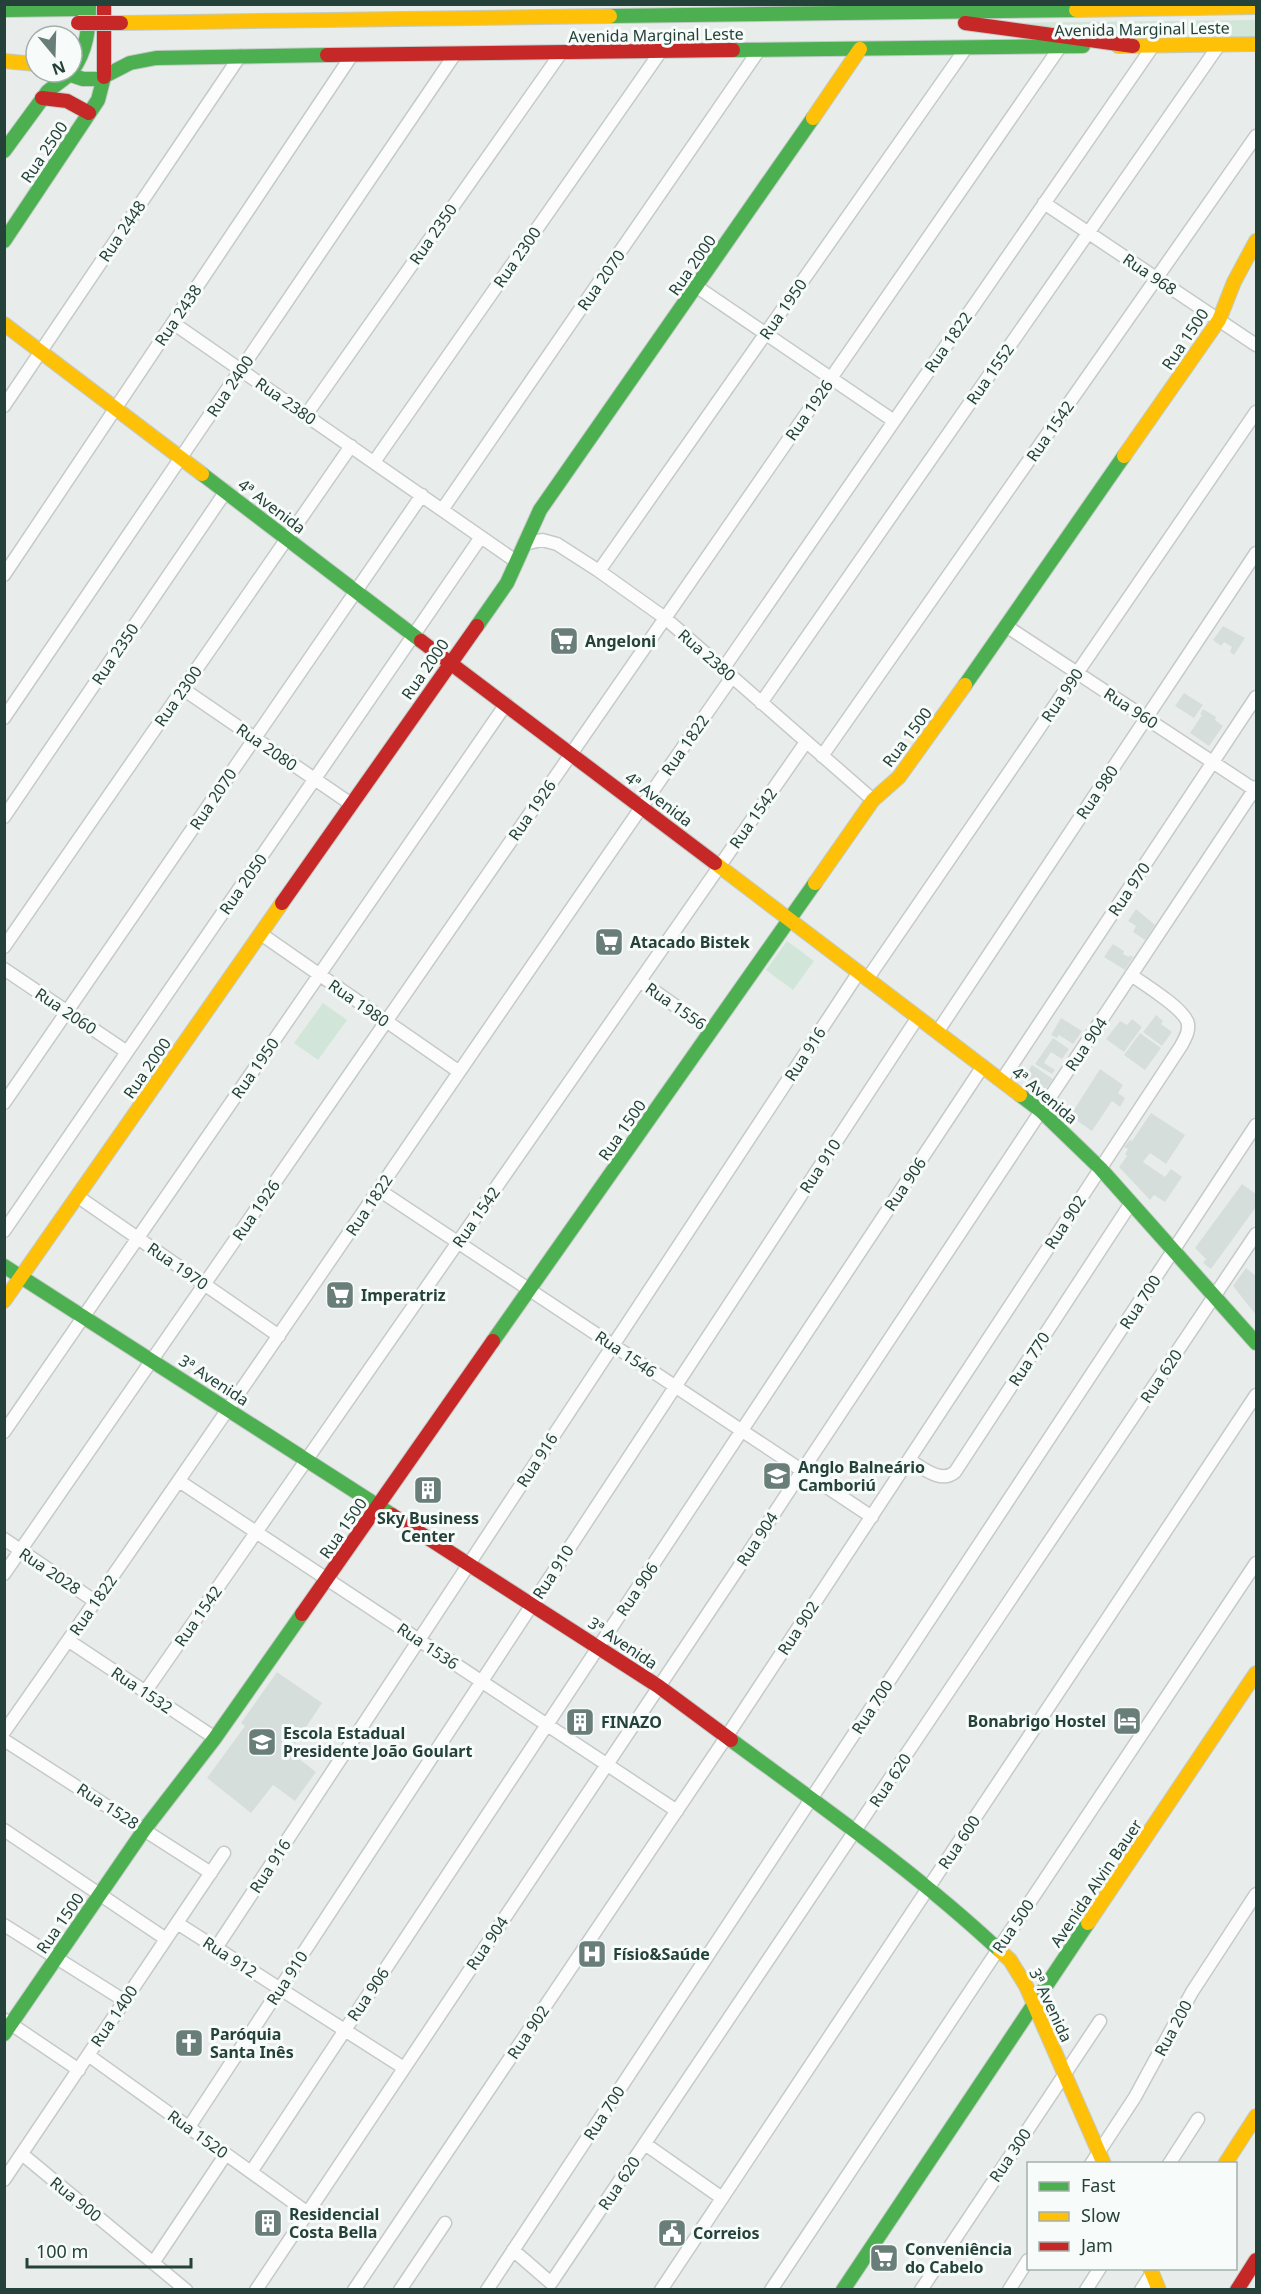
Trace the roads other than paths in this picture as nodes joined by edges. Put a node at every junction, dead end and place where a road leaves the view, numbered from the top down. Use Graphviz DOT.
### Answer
graph roads {
  1 [pos="104,4"];
  2 [pos="83,7"];
  3 [pos="120,8"];
  4 [pos="1257,8"];
  5 [pos="4,10"];
  6 [pos="856,13"];
  7 [pos="72,23"];
  8 [pos="104,42"];
  9 [pos="1257,44"];
  10 [pos="1219,45"];
  11 [pos="1133,46"];
  12 [pos="1153,46"];
  13 [pos="1060,47"];
  14 [pos="966,48"];
  15 [pos="860,49"];
  16 [pos="759,50"];
  17 [pos="661,51"];
  18 [pos="84,52"];
  19 [pos="561,52"];
  20 [pos="455,54"];
  21 [pos="352,55"];
  22 [pos="240,56"];
  23 [pos="4,61"];
  24 [pos="24,63"];
  25 [pos="127,64"];
  26 [pos="104,77"];
  27 [pos="84,78"];
  28 [pos="56,84"];
  29 [pos="42,98"];
  30 [pos="89,113"];
  31 [pos="1257,136"];
  32 [pos="4,152"];
  33 [pos="1044,204"];
  34 [pos="1088,233"];
  35 [pos="4,241"];
  36 [pos="1257,241"];
  37 [pos="1157,279"];
  38 [pos="698,287"];
  39 [pos="1219,321"];
  40 [pos="173,323"];
  41 [pos="4,324"];
  42 [pos="766,334"];
  43 [pos="1257,345"];
  44 [pos="41,351"];
  45 [pos="241,370"];
  46 [pos="831,378"];
  47 [pos="4,406"];
  48 [pos="116,408"];
  49 [pos="1257,412"];
  50 [pos="306,415"];
  51 [pos="894,421"];
  52 [pos="351,446"];
  53 [pos="181,458"];
  54 [pos="374,462"];
  55 [pos="225,491"];
  56 [pos="422,495"];
  57 [pos="442,510"];
  58 [pos="482,537"];
  59 [pos="287,538"];
  60 [pos="524,544"];
  61 [pos="1257,553"];
  62 [pos="517,562"];
  63 [pos="599,571"];
  64 [pos="4,575"];
  65 [pos="356,591"];
  66 [pos="665,618"];
  67 [pos="1006,626"];
  68 [pos="414,635"];
  69 [pos="450,662"];
  70 [pos="727,673"];
  71 [pos="1077,673"];
  72 [pos="183,689"];
  73 [pos="1257,697"];
  74 [pos="761,703"];
  75 [pos="506,704"];
  76 [pos="4,718"];
  77 [pos="1146,718"];
  78 [pos="255,738"];
  79 [pos="806,742"];
  80 [pos="572,754"];
  81 [pos="822,756"];
  82 [pos="1213,762"];
  83 [pos="314,780"];
  84 [pos="1256,789"];
  85 [pos="873,800"];
  86 [pos="351,804"];
  87 [pos="641,807"];
  88 [pos="4,817"];
  89 [pos="720,866"];
  90 [pos="790,919"];
  91 [pos="261,934"];
  92 [pos="4,947"];
  93 [pos="4,969"];
  94 [pos="319,975"];
  95 [pos="863,975"];
  96 [pos="1131,975"];
  97 [pos="640,981"];
  98 [pos="67,1012"];
  99 [pos="918,1017"];
  100 [pos="386,1022"];
  101 [pos="711,1031"];
  102 [pos="938,1032"];
  103 [pos="127,1052"];
  104 [pos="983,1066"];
  105 [pos="458,1071"];
  106 [pos="1002,1080"];
  107 [pos="4,1103"];
  108 [pos="1041,1111"];
  109 [pos="1257,1125"];
  110 [pos="1100,1168"];
  111 [pos="379,1190"];
  112 [pos="77,1196"];
  113 [pos="1131,1203"];
  114 [pos="4,1231"];
  115 [pos="1257,1234"];
  116 [pos="138,1238"];
  117 [pos="458,1242"];
  118 [pos="1174,1250"];
  119 [pos="4,1266"];
  120 [pos="21,1277"];
  121 [pos="205,1284"];
  122 [pos="530,1290"];
  123 [pos="1215,1296"];
  124 [pos="4,1301"];
  125 [pos="84,1317"];
  126 [pos="279,1336"];
  127 [pos="1257,1343"];
  128 [pos="613,1345"];
  129 [pos="152,1360"];
  130 [pos="675,1386"];
  131 [pos="1257,1395"];
  132 [pos="228,1409"];
  133 [pos="742,1431"];
  134 [pos="4,1432"];
  135 [pos="307,1460"];
  136 [pos="909,1460"];
  137 [pos="802,1471"];
  138 [pos="179,1481"];
  139 [pos="378,1505"];
  140 [pos="872,1517"];
  141 [pos="256,1533"];
  142 [pos="4,1539"];
  143 [pos="21,1550"];
  144 [pos="469,1563"];
  145 [pos="1257,1563"];
  146 [pos="4,1574"];
  147 [pos="327,1579"];
  148 [pos="96,1602"];
  149 [pos="532,1604"];
  150 [pos="419,1640"];
  151 [pos="69,1641"];
  152 [pos="599,1646"];
  153 [pos="1257,1673"];
  154 [pos="481,1682"];
  155 [pos="658,1686"];
  156 [pos="146,1692"];
  157 [pos="547,1725"];
  158 [pos="4,1732"];
  159 [pos="727,1736"];
  160 [pos="215,1738"];
  161 [pos="4,1740"];
  162 [pos="606,1764"];
  163 [pos="812,1798"];
  164 [pos="677,1811"];
  165 [pos="4,1830"];
  166 [pos="144,1830"];
  167 [pos="855,1832"];
  168 [pos="224,1853"];
  169 [pos="211,1873"];
  170 [pos="927,1890"];
  171 [pos="100,1894"];
  172 [pos="1257,1894"];
  173 [pos="177,1923"];
  174 [pos="4,1925"];
  175 [pos="166,1939"];
  176 [pos="216,1948"];
  177 [pos="998,1948"];
  178 [pos="57,1958"];
  179 [pos="280,1989"];
  180 [pos="125,2001"];
  181 [pos="1035,2005"];
  182 [pos="1100,2021"];
  183 [pos="7,2026"];
  184 [pos="344,2030"];
  185 [pos="88,2055"];
  186 [pos="404,2068"];
  187 [pos="79,2070"];
  188 [pos="1065,2074"];
  189 [pos="1257,2116"];
  190 [pos="1198,2119"];
  191 [pos="189,2127"];
  192 [pos="645,2144"];
  193 [pos="22,2154"];
  194 [pos="226,2154"];
  195 [pos="1098,2159"];
  196 [pos="1170,2162"];
  197 [pos="1226,2162"];
  198 [pos="250,2172"];
  199 [pos="4,2180"];
  200 [pos="722,2198"];
  201 [pos="308,2212"];
  202 [pos="445,2223"];
  203 [pos="513,2250"];
  204 [pos="1257,2260"];
  205 [pos="153,2263"];
  206 [pos="1027,2263"];
  207 [pos="1099,2270"];
  208 [pos="1152,2270"];
  209 [pos="186,2289"];
  210 [pos="256,2289"];
  211 [pos="354,2289"];
  212 [pos="400,2289"];
  213 [pos="487,2289"];
  214 [pos="662,2289"];
  215 [pos="771,2289"];
  216 [pos="843,2289"];
  217 [pos="921,2289"];
  218 [pos="1009,2289"];
  219 [pos="1086,2289"];
  220 [pos="1141,2289"];
  221 [pos="1160,2289"];
  222 [pos="1237,2289"];
  1 -- 8 [label="main road, Rua 2500"];
  2 -- 3 [label="main road"];
  2 -- 5 [label="main road"];
  2 -- 18 [label="main road"];
  4 -- 6 [label="main road"];
  6 -- 7 [label="main road, bridge"];
  6 -- 11 [label="main road"];
  8 -- 25 [label="main road"];
  8 -- 26 [label="main road, Rua 2500"];
  9 -- 10 [label="main road, Avenida Marginal Leste"];
  10 -- 12 [label="main road, Avenida Marginal Leste"];
  10 -- 34 [label="street, Rua 1552"];
  11 -- 12 [label="main road, Avenida Marginal Leste"];
  11 -- 13 [label="main road, Avenida Marginal Leste"];
  12 -- 33 [label="street, Rua 1822"];
  13 -- 14 [label="main road, Avenida Marginal Leste"];
  13 -- 46 [label="street, Rua 1926"];
  14 -- 15 [label="main road, Avenida Marginal Leste"];
  14 -- 42 [label="street, Rua 1950"];
  15 -- 16 [label="main road, Avenida Marginal Leste"];
  15 -- 38 [label="main road, Rua 2000"];
  16 -- 17 [label="main road, Avenida Marginal Leste"];
  16 -- 57 [label="street, Rua 2070"];
  17 -- 19 [label="main road, Avenida Marginal Leste"];
  17 -- 54 [label="street, Rua 2300"];
  19 -- 20 [label="main road, Avenida Marginal Leste"];
  19 -- 50 [label="street, Rua 2350"];
  20 -- 21 [label="main road, Avenida Marginal Leste"];
  20 -- 45 [label="street, Rua 2400"];
  21 -- 22 [label="main road, Avenida Marginal Leste"];
  21 -- 40 [label="street, Rua 2438"];
  22 -- 25 [label="main road, Avenida Marginal Leste"];
  22 -- 44 [label="street, Rua 2448"];
  23 -- 24 [label="main road"];
  25 -- 26 [label="main road, Avenida Marginal Leste"];
  26 -- 27 [label="main road"];
  26 -- 30 [label="main road, Rua 2500"];
  28 -- 29 [label="main road"];
  29 -- 30 [label="main road"];
  29 -- 32 [label="main road"];
  30 -- 35 [label="main road, Rua 2500"];
  31 -- 37 [label="street, Rua 1542"];
  33 -- 34 [label="street, Rua 968"];
  33 -- 51 [label="street, Rua 1822"];
  34 -- 37 [label="street, Rua 968"];
  34 -- 74 [label="street, Rua 1552"];
  36 -- 39 [label="main road, Rua 1500"];
  37 -- 39 [label="street, Rua 968"];
  37 -- 81 [label="street, Rua 1542"];
  38 -- 42 [label="street"];
  38 -- 60 [label="main road, Rua 2000"];
  39 -- 43 [label="street, Rua 968"];
  39 -- 67 [label="main road, Rua 1500"];
  40 -- 45 [label="street, Rua 2380"];
  40 -- 48 [label="street, Rua 2438"];
  41 -- 44 [label="main road, 4ª Avenida"];
  42 -- 46 [label="street"];
  42 -- 63 [label="street, Rua 1950"];
  44 -- 47 [label="street, Rua 2448"];
  44 -- 48 [label="main road, 4ª Avenida"];
  45 -- 50 [label="street, Rua 2380"];
  45 -- 53 [label="street, Rua 2400"];
  46 -- 51 [label="street"];
  46 -- 66 [label="street, Rua 1926"];
  48 -- 53 [label="main road, 4ª Avenida"];
  48 -- 64 [label="street, Rua 2438"];
  49 -- 71 [label="street, Rua 990"];
  50 -- 52 [label="street, Rua 2380"];
  51 -- 70 [label="street, Rua 1822"];
  52 -- 54 [label="street, Rua 2380"];
  52 -- 59 [label="street, Rua 2300"];
  53 -- 55 [label="main road, 4ª Avenida"];
  53 -- 76 [label="street, Rua 2400"];
  54 -- 56 [label="street, Rua 2380"];
  55 -- 59 [label="main road, 4ª Avenida"];
  55 -- 88 [label="street, Rua 2350"];
  56 -- 57 [label="street, Rua 2380"];
  56 -- 65 [label="street, Rua 2070"];
  57 -- 58 [label="street, Rua 2380"];
  58 -- 62 [label="street, Rua 2380"];
  58 -- 68 [label="street, Rua 2050"];
  59 -- 65 [label="main road, 4ª Avenida"];
  59 -- 72 [label="street, Rua 2300"];
  60 -- 62 [label="main road, Rua 2000"];
  60 -- 63 [label="street, Rua 2380"];
  61 -- 77 [label="street, Rua 980"];
  62 -- 69 [label="main road, Rua 2000"];
  63 -- 66 [label="street, Rua 2380"];
  65 -- 68 [label="main road, 4ª Avenida"];
  65 -- 78 [label="street, Rua 2070"];
  66 -- 70 [label="street, Rua 2380"];
  66 -- 80 [label="street, Rua 1926"];
  67 -- 71 [label="street, Rua 960"];
  67 -- 85 [label="main road, Rua 1500"];
  68 -- 69 [label="main road, 4ª Avenida"];
  68 -- 83 [label="street, Rua 2050"];
  69 -- 75 [label="main road, 4ª Avenida"];
  69 -- 86 [label="main road, Rua 2000"];
  70 -- 74 [label="street, Rua 2380"];
  70 -- 87 [label="street, Rua 1822"];
  71 -- 77 [label="street, Rua 960"];
  71 -- 95 [label="street, Rua 990"];
  72 -- 78 [label="street, Rua 2080"];
  72 -- 92 [label="street, Rua 2300"];
  73 -- 82 [label="street, Rua 970"];
  74 -- 79 [label="street, Rua 2380"];
  75 -- 80 [label="main road, 4ª Avenida"];
  75 -- 94 [label="street, Rua 1950"];
  77 -- 82 [label="street, Rua 960"];
  77 -- 102 [label="street, Rua 980"];
  78 -- 83 [label="street, Rua 2080"];
  78 -- 98 [label="street, Rua 2070"];
  79 -- 81 [label="street, Rua 2380"];
  79 -- 89 [label="street, Rua 1542"];
  80 -- 87 [label="main road, 4ª Avenida"];
  80 -- 100 [label="street, Rua 1926"];
  81 -- 85 [label="street, Rua 2380"];
  82 -- 84 [label="street, Rua 960"];
  82 -- 106 [label="street, Rua 970"];
  83 -- 86 [label="street, Rua 2080"];
  83 -- 103 [label="street, Rua 2050"];
  84 -- 96 [label="street, Rua 904"];
  85 -- 90 [label="main road, Rua 1500"];
  86 -- 91 [label="main road, Rua 2000"];
  87 -- 89 [label="main road, 4ª Avenida"];
  87 -- 105 [label="street, Rua 1822"];
  89 -- 90 [label="main road, 4ª Avenida"];
  89 -- 97 [label="street, Rua 1542"];
  90 -- 95 [label="main road, 4ª Avenida"];
  90 -- 101 [label="main road, Rua 1500"];
  91 -- 94 [label="street, Rua 1980"];
  91 -- 112 [label="main road, Rua 2000"];
  93 -- 98 [label="street, Rua 2060"];
  94 -- 100 [label="street, Rua 1980"];
  94 -- 116 [label="street, Rua 1950"];
  95 -- 99 [label="main road, 4ª Avenida"];
  95 -- 128 [label="street, Rua 916"];
  96 -- 108 [label="street, Rua 904"];
  96 -- 110 [label="street, Rua 902"];
  97 -- 101 [label="street, Rua 1556"];
  97 -- 117 [label="street, Rua 1542"];
  98 -- 103 [label="street, Rua 2060"];
  98 -- 107 [label="street, Rua 2070"];
  99 -- 102 [label="main road, 4ª Avenida"];
  99 -- 130 [label="street, Rua 910"];
  100 -- 105 [label="street, Rua 1980"];
  100 -- 121 [label="street, Rua 1926"];
  101 -- 122 [label="main road, Rua 1500"];
  102 -- 104 [label="main road, 4ª Avenida"];
  103 -- 114 [label="street, Rua 2050"];
  104 -- 106 [label="main road, 4ª Avenida"];
  104 -- 133 [label="street, Rua 906"];
  105 -- 111 [label="street, Rua 1822"];
  106 -- 108 [label="main road, 4ª Avenida"];
  108 -- 110 [label="main road, 4ª Avenida"];
  108 -- 137 [label="street, Rua 904"];
  109 -- 118 [label="street, Rua 700"];
  110 -- 113 [label="main road, 4ª Avenida"];
  110 -- 136 [label="street, Rua 902"];
  111 -- 117 [label="street, Rua 1546"];
  111 -- 126 [label="street, Rua 1822"];
  112 -- 116 [label="street, Rua 1970"];
  112 -- 120 [label="main road, Rua 2000"];
  113 -- 118 [label="main road, 4ª Avenida"];
  113 -- 136 [label="street, Rua 770"];
  115 -- 123 [label="street, Rua 620"];
  116 -- 121 [label="street, Rua 1970"];
  116 -- 125 [label="street, Rua 1950"];
  117 -- 122 [label="street, Rua 1546"];
  117 -- 135 [label="street, Rua 1542"];
  118 -- 123 [label="main road, 4ª Avenida"];
  118 -- 163 [label="street, Rua 700"];
  119 -- 120 [label="main road, 3ª Avenida"];
  120 -- 124 [label="main road, Rua 2000"];
  120 -- 125 [label="main road, 3ª Avenida"];
  121 -- 126 [label="street, Rua 1970"];
  121 -- 129 [label="street, Rua 1926"];
  122 -- 128 [label="street, Rua 1546"];
  122 -- 139 [label="main road, Rua 1500"];
  123 -- 127 [label="main road, 4ª Avenida"];
  123 -- 167 [label="street, Rua 620"];
  125 -- 129 [label="main road, 3ª Avenida"];
  125 -- 134 [label="street, Rua 1950"];
  126 -- 132 [label="street, Rua 1822"];
  128 -- 130 [label="street, Rua 1546"];
  128 -- 144 [label="street, Rua 916"];
  129 -- 132 [label="main road, 3ª Avenida"];
  129 -- 143 [label="street, Rua 1926"];
  130 -- 133 [label="street, Rua 1546"];
  130 -- 149 [label="street, Rua 910"];
  131 -- 170 [label="street, Rua 600"];
  132 -- 135 [label="main road, 3ª Avenida"];
  132 -- 138 [label="street, Rua 1822"];
  133 -- 137 [label="street, Rua 1546"];
  133 -- 152 [label="street, Rua 906"];
  135 -- 139 [label="main road, 3ª Avenida"];
  135 -- 141 [label="street, Rua 1542"];
  136 -- 140 [label="street, Rua 902"];
  137 -- 140 [label="street, Rua 1546"];
  137 -- 155 [label="street, Rua 904"];
  138 -- 141 [label="street, Rua 1536"];
  138 -- 148 [label="street, Rua 1822"];
  139 -- 144 [label="main road, 3ª Avenida"];
  139 -- 147 [label="main road, Rua 1500"];
  140 -- 159 [label="street, Rua 902"];
  141 -- 147 [label="street, Rua 1536"];
  141 -- 156 [label="street, Rua 1542"];
  142 -- 143 [label="street, Rua 2028"];
  143 -- 146 [label="street, Rua 1926"];
  143 -- 148 [label="street, Rua 2028"];
  144 -- 149 [label="main road, 3ª Avenida"];
  144 -- 150 [label="street, Rua 916"];
  145 -- 177 [label="street, Rua 500"];
  147 -- 150 [label="street, Rua 1536"];
  147 -- 160 [label="main road, Rua 1500"];
  148 -- 151 [label="street, Rua 1822"];
  149 -- 152 [label="main road, 3ª Avenida"];
  149 -- 154 [label="street, Rua 910"];
  150 -- 154 [label="street, Rua 1536"];
  150 -- 176 [label="street, Rua 916"];
  151 -- 156 [label="street, Rua 1532"];
  151 -- 158 [label="street, Rua 1822"];
  152 -- 155 [label="main road, 3ª Avenida"];
  152 -- 157 [label="street, Rua 906"];
  153 -- 181 [label="main road, Avenida Alvin Bauer"];
  154 -- 157 [label="street, Rua 1536"];
  154 -- 179 [label="street, Rua 910"];
  155 -- 159 [label="main road, 3ª Avenida"];
  155 -- 162 [label="street, Rua 904"];
  156 -- 160 [label="street, Rua 1532"];
  157 -- 162 [label="street, Rua 1536"];
  157 -- 184 [label="street, Rua 906"];
  159 -- 163 [label="main road, 3ª Avenida"];
  159 -- 164 [label="street, Rua 902"];
  160 -- 166 [label="main road, Rua 1500"];
  161 -- 166 [label="street, Rua 1528"];
  162 -- 164 [label="street, Rua 1536"];
  162 -- 186 [label="street, Rua 904"];
  163 -- 167 [label="main road, 3ª Avenida"];
  163 -- 203 [label="street, Rua 700"];
  164 -- 211 [label="street, Rua 902"];
  165 -- 171 [label="street"];
  166 -- 169 [label="street, Rua 1528"];
  166 -- 171 [label="main road, Rua 1500"];
  167 -- 170 [label="main road, 3ª Avenida"];
  167 -- 192 [label="street, Rua 620"];
  168 -- 169 [label="street, Rua 1400"];
  169 -- 173 [label="street, Rua 1400"];
  170 -- 177 [label="main road, 3ª Avenida"];
  170 -- 200 [label="street, Rua 600"];
  171 -- 175 [label="street"];
  171 -- 178 [label="main road, Rua 1500"];
  172 -- 195 [label="street, Rua 200"];
  173 -- 175 [label="street, Rua 1400"];
  173 -- 176 [label="street, Rua 912"];
  174 -- 178 [label="street"];
  175 -- 180 [label="street, Rua 1400"];
  176 -- 179 [label="street, Rua 912"];
  177 -- 181 [label="main road, 3ª Avenida"];
  177 -- 215 [label="street, Rua 500"];
  178 -- 180 [label="street"];
  178 -- 183 [label="main road, Rua 1500"];
  179 -- 184 [label="street, Rua 912"];
  179 -- 191 [label="street, Rua 910"];
  180 -- 185 [label="street, Rua 1400"];
  181 -- 188 [label="main road, 3ª Avenida"];
  181 -- 216 [label="main road, Avenida Alvin Bauer"];
  182 -- 188 [label="street, Rua 300"];
  183 -- 187 [label="street"];
  184 -- 186 [label="street, Rua 912"];
  184 -- 198 [label="street, Rua 906"];
  185 -- 187 [label="street, Rua 1400"];
  185 -- 191 [label="street, Rua 1520"];
  186 -- 201 [label="street, Rua 904"];
  187 -- 193 [label="street, Rua 1400"];
  188 -- 195 [label="main road, 3ª Avenida"];
  188 -- 217 [label="street, Rua 300"];
  189 -- 197 [label="main road"];
  190 -- 196 [label="street"];
  191 -- 194 [label="street, Rua 1520"];
  192 -- 200 [label="street"];
  192 -- 203 [label="street, Rua 620"];
  193 -- 199 [label="street, Rua 1400"];
  193 -- 205 [label="street, Rua 900"];
  194 -- 198 [label="street, Rua 1520"];
  194 -- 205 [label="street"];
  198 -- 201 [label="street, Rua 1520"];
  200 -- 214 [label="street, Rua 600"];
  201 -- 210 [label="street, Rua 904"];
  202 -- 212 [label="street"];
  203 -- 213 [label="street, Rua 700"];
  204 -- 222 [label="main road"];
  205 -- 209 [label="street, Rua 900"];
  206 -- 218 [label="street"];
  207 -- 219 [label="street"];
  208 -- 220 [label="street"];
  208 -- 221 [label="main road"];
}
